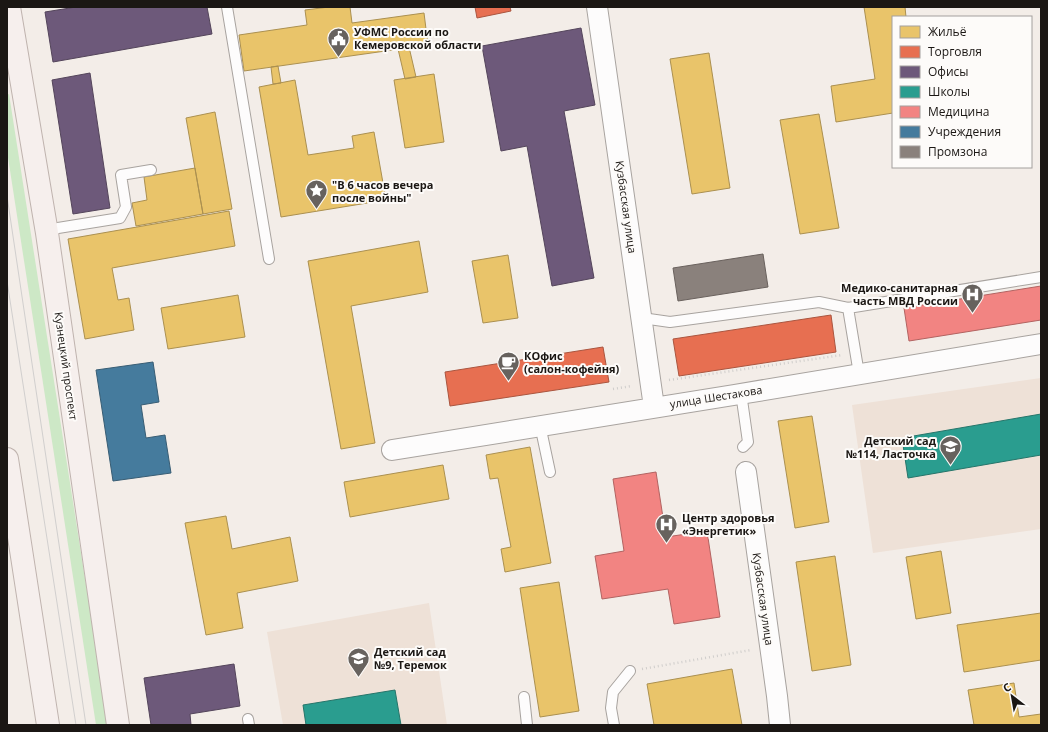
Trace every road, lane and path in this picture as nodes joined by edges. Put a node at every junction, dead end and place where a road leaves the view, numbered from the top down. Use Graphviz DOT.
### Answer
graph roads {
  1 [pos="9,7"];
  2 [pos="227,7"];
  3 [pos="598,7"];
  4 [pos="151,170"];
  5 [pos="47,233"];
  6 [pos="269,259"];
  7 [pos="1041,277"];
  8 [pos="848,308"];
  9 [pos="642,318"];
  10 [pos="1041,344"];
  11 [pos="855,353"];
  12 [pos="859,374"];
  13 [pos="651,383"];
  14 [pos="613,389"];
  15 [pos="741,393"];
  16 [pos="654,407"];
  17 [pos="540,425"];
  18 [pos="742,448"];
  19 [pos="392,450"];
  20 [pos="7,459"];
  21 [pos="550,472"];
  22 [pos="746,472"];
  23 [pos="9,489"];
  24 [pos="770,647"];
  25 [pos="630,671"];
  26 [pos="524,697"];
  27 [pos="48,725"];
  28 [pos="118,725"];
  29 [pos="528,725"];
  30 [pos="614,725"];
  31 [pos="780,725"];
  1 -- 5 [label="main road, Кузнецкий проспект"];
  2 -- 6 [label="lane"];
  3 -- 9 [label="street, Кузбасская улица"];
  4 -- 5 [label="lane"];
  5 -- 28 [label="main road, Кузнецкий проспект"];
  7 -- 8 [label="lane"];
  8 -- 9 [label="lane"];
  8 -- 11 [label="lane"];
  9 -- 13 [label="street, Кузбасская улица"];
  10 -- 12 [label="street, улица Шестакова"];
  11 -- 12 [label="lane"];
  11 -- 13 [label="path"];
  12 -- 15 [label="street, улица Шестакова"];
  13 -- 14 [label="path"];
  13 -- 16 [label="street, Кузбасская улица"];
  15 -- 16 [label="street, улица Шестакова"];
  15 -- 18 [label="lane"];
  16 -- 17 [label="street, улица Шестакова"];
  17 -- 19 [label="street, улица Шестакова"];
  17 -- 21 [label="lane"];
  20 -- 23 [label="main road"];
  22 -- 24 [label="street, Кузбасская улица"];
  23 -- 27 [label="main road"];
  24 -- 25 [label="path"];
  24 -- 31 [label="street, Кузбасская улица"];
  25 -- 30 [label="lane"];
  26 -- 29 [label="lane"];
}
